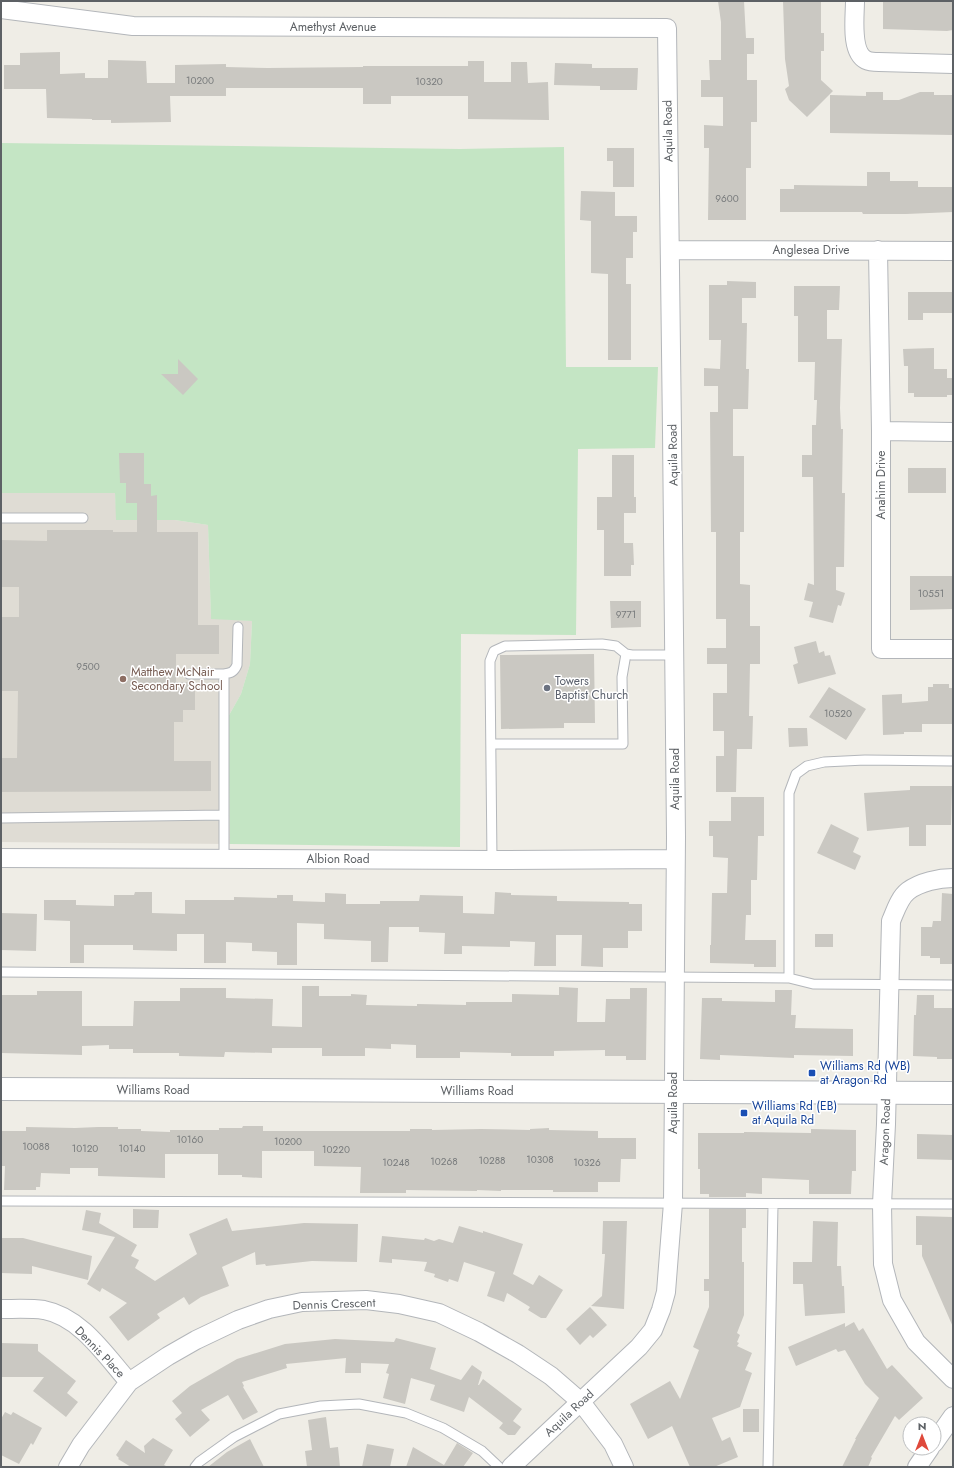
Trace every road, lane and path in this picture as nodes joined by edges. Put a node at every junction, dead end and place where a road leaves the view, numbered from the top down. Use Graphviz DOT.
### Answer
graph roads {
  1 [pos="855,1"];
  2 [pos="26,6"];
  3 [pos="1,9"];
  4 [pos="667,28"];
  5 [pos="953,64"];
  6 [pos="670,250"];
  7 [pos="878,250"];
  8 [pos="953,251"];
  9 [pos="881,432"];
  10 [pos="953,432"];
  11 [pos="1,518"];
  12 [pos="83,518"];
  13 [pos="238,627"];
  14 [pos="953,649"];
  15 [pos="626,654"];
  16 [pos="675,655"];
  17 [pos="189,674"];
  18 [pos="224,674"];
  19 [pos="491,744"];
  20 [pos="953,761"];
  21 [pos="224,816"];
  22 [pos="1,818"];
  23 [pos="1,858"];
  24 [pos="224,858"];
  25 [pos="676,859"];
  26 [pos="492,860"];
  27 [pos="953,878"];
  28 [pos="1,972"];
  29 [pos="675,977"];
  30 [pos="789,978"];
  31 [pos="890,985"];
  32 [pos="953,985"];
  33 [pos="1,1089"];
  34 [pos="673,1092"];
  35 [pos="887,1093"];
  36 [pos="953,1093"];
  37 [pos="1,1201"];
  38 [pos="673,1203"];
  39 [pos="882,1204"];
  40 [pos="953,1204"];
  41 [pos="774,1205"];
  42 [pos="1,1309"];
  43 [pos="953,1379"];
  44 [pos="129,1382"];
  45 [pos="581,1402"];
  46 [pos="953,1416"];
  47 [pos="942,1432"];
  48 [pos="925,1456"];
  49 [pos="68,1467"];
  50 [pos="195,1467"];
  51 [pos="499,1467"];
  52 [pos="511,1467"];
  53 [pos="624,1467"];
  54 [pos="768,1467"];
  55 [pos="917,1467"];
  1 -- 5 [label="street"];
  2 -- 3 [label="street, Amethyst Avenue"];
  2 -- 4 [label="street, Amethyst Avenue"];
  4 -- 6 [label="street, Aquila Road"];
  6 -- 7 [label="street, Anglesea Drive"];
  6 -- 16 [label="street, Aquila Road"];
  7 -- 8 [label="street, Anglesea Drive"];
  7 -- 9 [label="street, Anahim Drive"];
  9 -- 10 [label="street"];
  9 -- 14 [label="street, Anahim Drive"];
  11 -- 12 [label="lane"];
  13 -- 18 [label="lane"];
  15 -- 16 [label="lane"];
  15 -- 19 [label="lane"];
  15 -- 19 [label="lane"];
  16 -- 25 [label="street, Aquila Road"];
  17 -- 18 [label="lane"];
  18 -- 21 [label="lane"];
  19 -- 26 [label="lane"];
  20 -- 30 [label="lane"];
  21 -- 22 [label="lane"];
  21 -- 24 [label="lane"];
  23 -- 24 [label="street, Albion Road"];
  24 -- 26 [label="street, Albion Road"];
  25 -- 26 [label="street, Albion Road"];
  25 -- 29 [label="street, Aquila Road"];
  27 -- 31 [label="street, Aragon Road"];
  28 -- 29 [label="lane"];
  29 -- 30 [label="lane"];
  29 -- 34 [label="street, Aquila Road"];
  30 -- 31 [label="lane"];
  31 -- 32 [label="lane"];
  31 -- 35 [label="street, Aragon Road"];
  33 -- 34 [label="street, Williams Road"];
  34 -- 35 [label="street, Williams Road"];
  34 -- 38 [label="street, Aquila Road"];
  35 -- 36 [label="street, Williams Road"];
  35 -- 39 [label="street, Aragon Road"];
  37 -- 38 [label="lane"];
  38 -- 41 [label="lane"];
  38 -- 45 [label="street, Aquila Road"];
  39 -- 40 [label="lane"];
  39 -- 41 [label="lane"];
  39 -- 43 [label="street, Aragon Road"];
  41 -- 54 [label="lane"];
  42 -- 44 [label="street, Dennis Place"];
  44 -- 45 [label="street, Dennis Crescent"];
  44 -- 49 [label="street, Dennis Crescent"];
  45 -- 52 [label="street, Aquila Road"];
  45 -- 53 [label="street, Dennis Crescent"];
  46 -- 47 [label="street"];
  48 -- 55 [label="street"];
  50 -- 51 [label="lane"];
}
